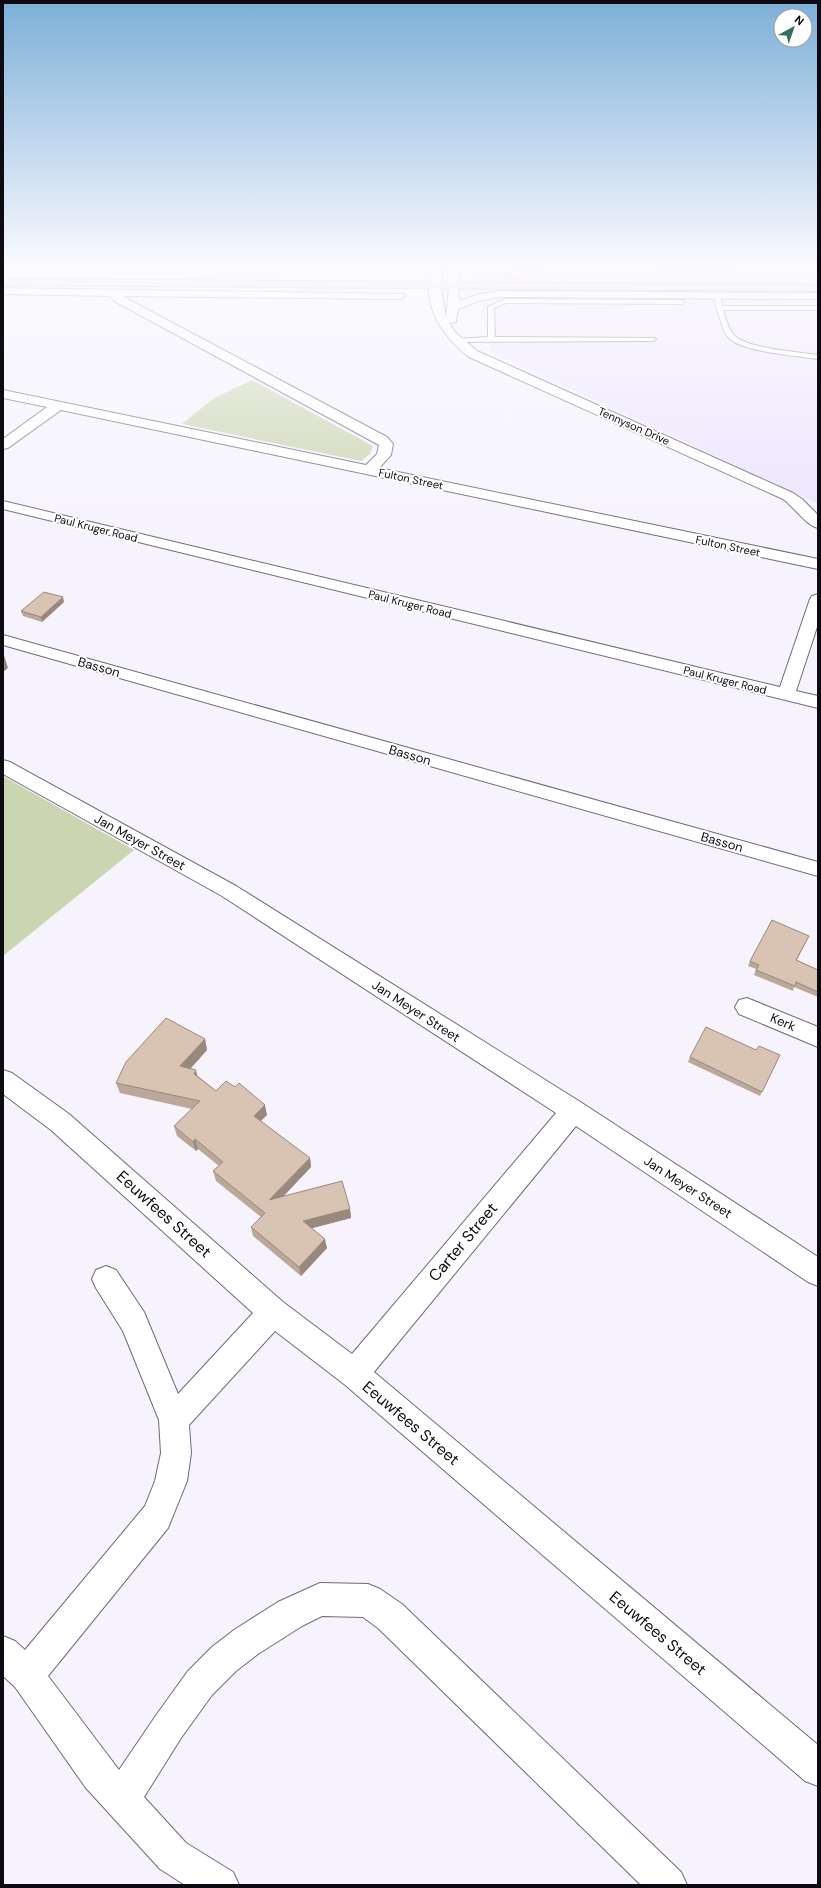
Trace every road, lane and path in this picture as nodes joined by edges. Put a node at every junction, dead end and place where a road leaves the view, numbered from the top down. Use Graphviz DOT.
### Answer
graph roads {
  1 [pos="225,356"];
  2 [pos="478,356"];
  3 [pos="3,394"];
  4 [pos="59,405"];
  5 [pos="3,445"];
  6 [pos="369,470"];
  7 [pos="3,505"];
  8 [pos="816,519"];
  9 [pos="818,564"];
  10 [pos="818,599"];
  11 [pos="3,640"];
  12 [pos="786,695"];
  13 [pos="818,702"];
  14 [pos="3,766"];
  15 [pos="818,869"];
  16 [pos="747,1007"];
  17 [pos="818,1037"];
  18 [pos="3,1080"];
  19 [pos="573,1111"];
  20 [pos="818,1273"];
  21 [pos="106,1279"];
  22 [pos="273,1312"];
  23 [pos="354,1374"];
  24 [pos="174,1420"];
  25 [pos="15,1664"];
  26 [pos="818,1768"];
  27 [pos="121,1800"];
  28 [pos="220,1885"];
  29 [pos="668,1885"];
  1 -- 6 [label="street"];
  2 -- 8 [label="street, Tennyson Drive"];
  3 -- 4 [label="street, Fulton Street"];
  4 -- 5 [label="street"];
  4 -- 6 [label="street, Fulton Street"];
  6 -- 9 [label="street, Fulton Street"];
  7 -- 12 [label="street, Paul Kruger Road"];
  10 -- 12 [label="street"];
  11 -- 15 [label="street, Basson"];
  12 -- 13 [label="street, Paul Kruger Road"];
  14 -- 19 [label="street, Jan Meyer Street"];
  16 -- 17 [label="street, Kerk"];
  18 -- 22 [label="street, Eeuwfees Street"];
  19 -- 20 [label="street, Jan Meyer Street"];
  19 -- 23 [label="street, Carter Street"];
  21 -- 24 [label="street"];
  22 -- 23 [label="street, Eeuwfees Street"];
  22 -- 24 [label="street"];
  23 -- 26 [label="street, Eeuwfees Street"];
  24 -- 25 [label="street"];
  25 -- 27 [label="street"];
  27 -- 28 [label="street"];
  27 -- 29 [label="street"];
}
